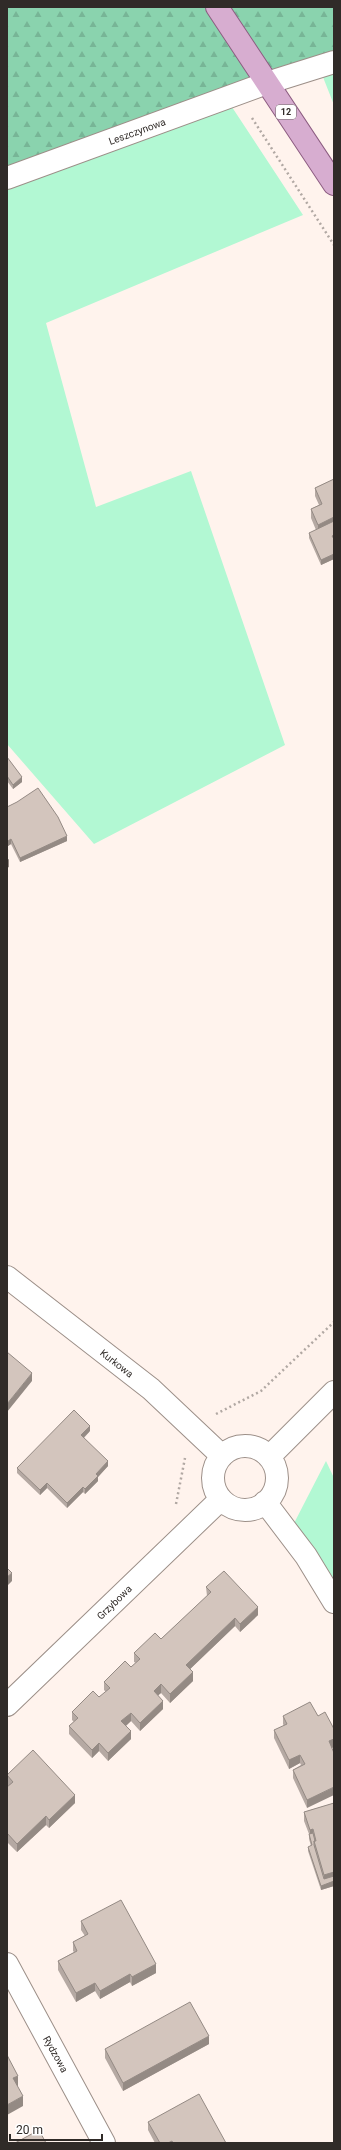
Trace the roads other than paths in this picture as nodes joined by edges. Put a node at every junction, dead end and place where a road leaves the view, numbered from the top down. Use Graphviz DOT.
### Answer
graph roads {
  1 [pos="217,7"];
  2 [pos="334,62"];
  3 [pos="267,83"];
  4 [pos="7,178"];
  5 [pos="334,184"];
  6 [pos="7,1277"];
  7 [pos="334,1392"];
  8 [pos="222,1456"];
  9 [pos="269,1457"];
  10 [pos="221,1499"];
  11 [pos="265,1502"];
  12 [pos="334,1602"];
  13 [pos="7,1705"];
  14 [pos="7,1964"];
  15 [pos="104,2143"];
  1 -- 3 [label="main road, 12"];
  2 -- 3 [label="street, Leszczynowa"];
  3 -- 4 [label="street, Leszczynowa"];
  3 -- 5 [label="main road, 12"];
  6 -- 8 [label="street, Kurkowa"];
  7 -- 9 [label="street"];
  8 -- 9 [label="street"];
  8 -- 10 [label="street"];
  9 -- 11 [label="street"];
  10 -- 11 [label="street"];
  10 -- 13 [label="street, Grzybowa"];
  11 -- 12 [label="street"];
  14 -- 15 [label="street, Rydzowa"];
}
